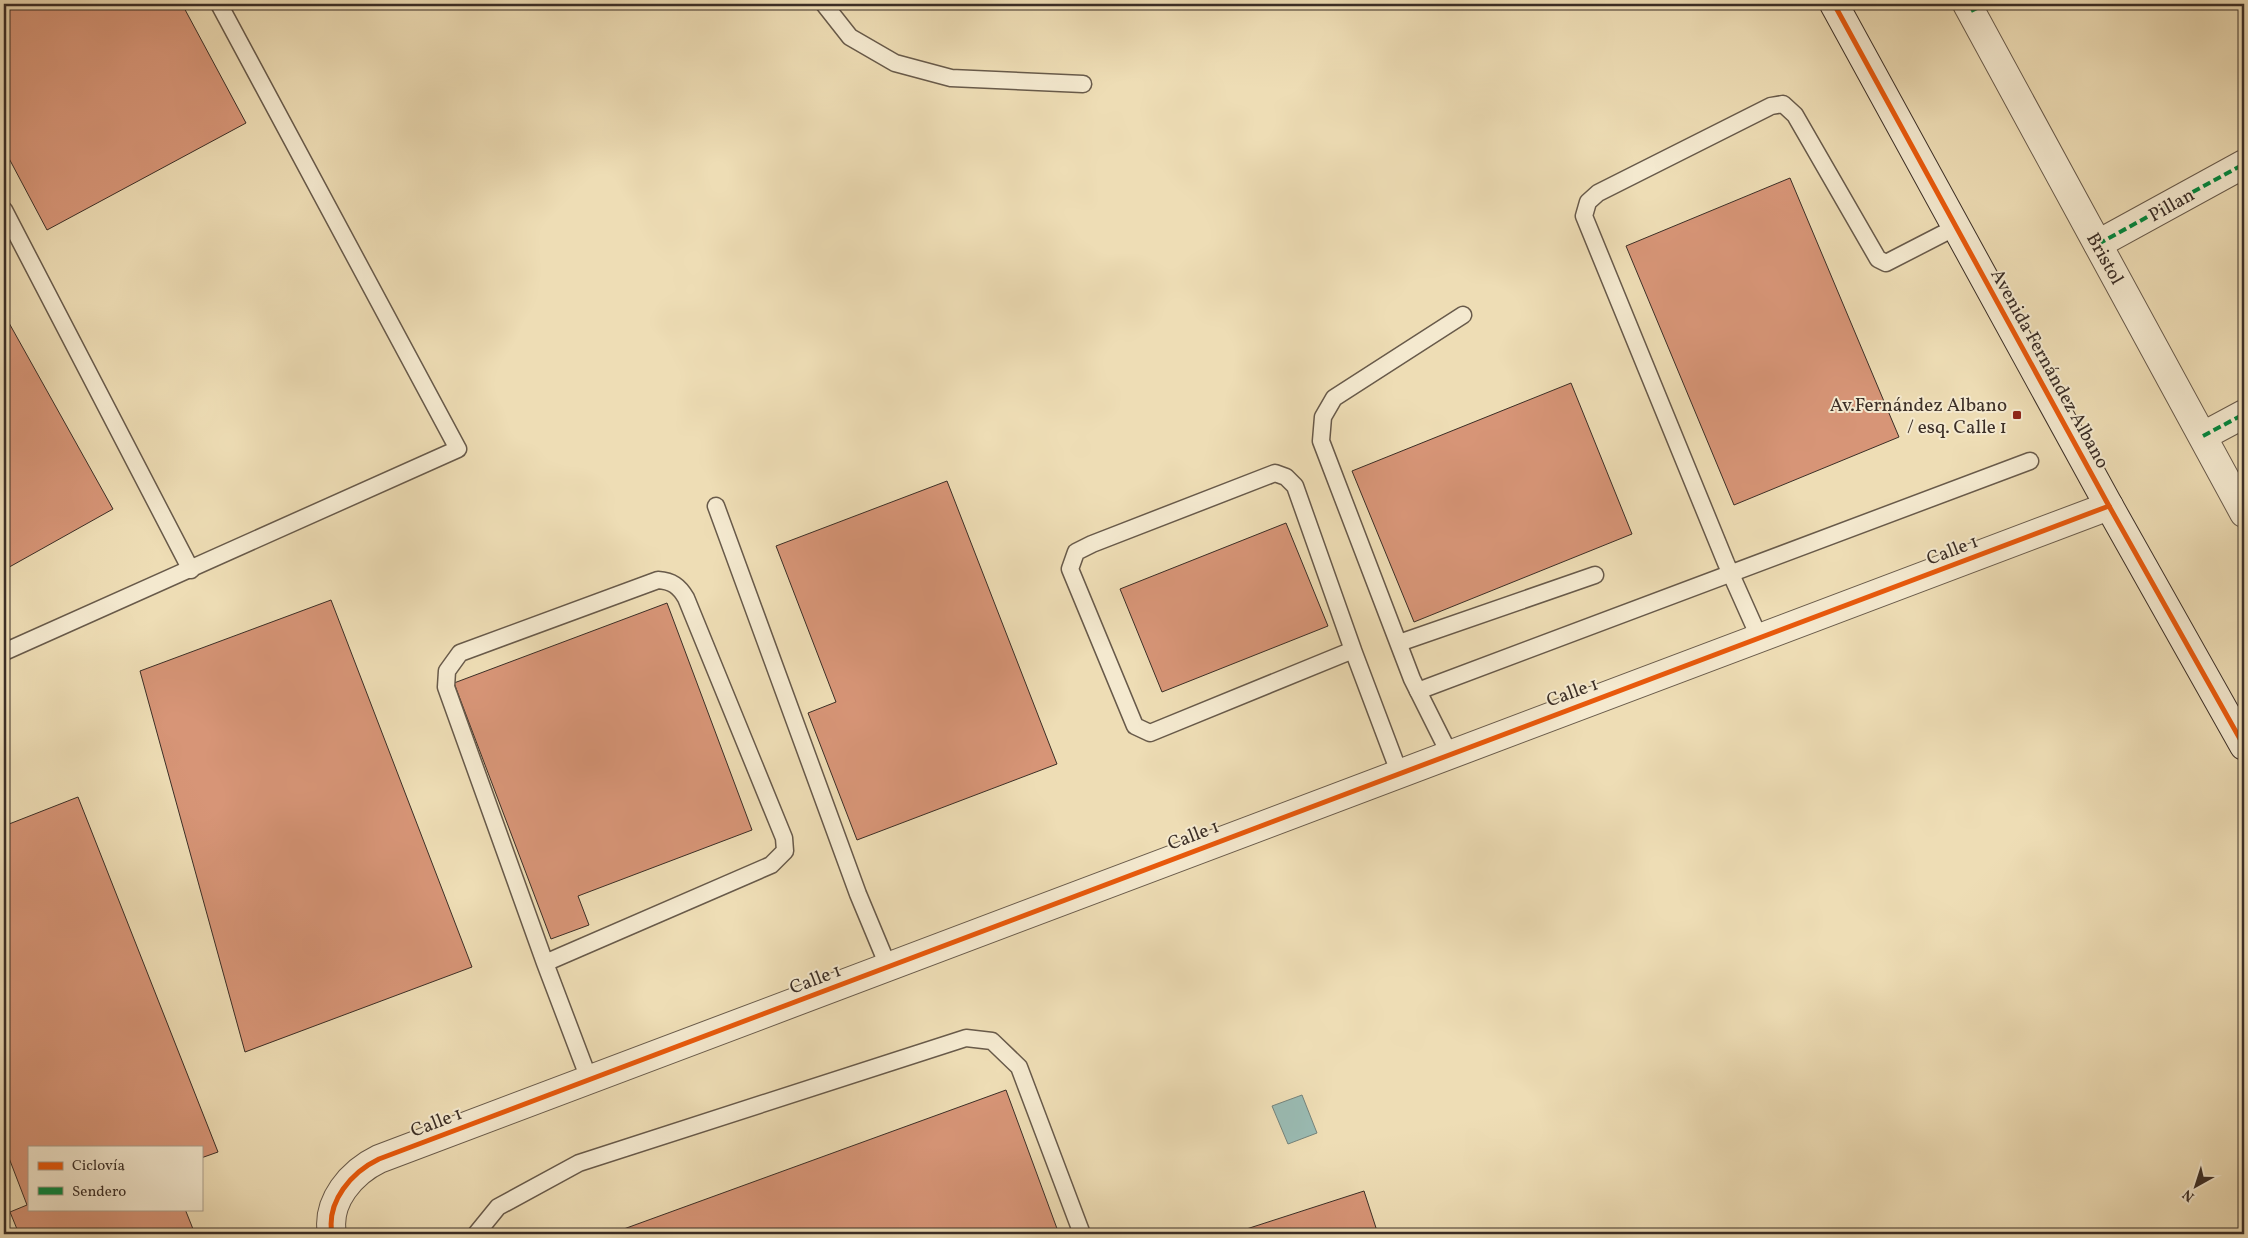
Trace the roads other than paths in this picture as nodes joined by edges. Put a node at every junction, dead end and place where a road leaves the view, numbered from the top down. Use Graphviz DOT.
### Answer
graph roads {
  1 [pos="218,4"];
  2 [pos="824,4"];
  3 [pos="1834,4"];
  4 [pos="1974,6"];
  5 [pos="1083,84"];
  6 [pos="2244,164"];
  7 [pos="4,210"];
  8 [pos="1956,227"];
  9 [pos="2098,244"];
  10 [pos="1463,315"];
  11 [pos="2244,414"];
  12 [pos="2203,436"];
  13 [pos="2030,461"];
  14 [pos="716,506"];
  15 [pos="2109,506"];
  16 [pos="2244,513"];
  17 [pos="190,570"];
  18 [pos="1732,574"];
  19 [pos="1594,575"];
  20 [pos="1759,637"];
  21 [pos="1398,643"];
  22 [pos="1353,650"];
  23 [pos="4,652"];
  24 [pos="1418,691"];
  25 [pos="2244,746"];
  26 [pos="1448,753"];
  27 [pos="1399,772"];
  28 [pos="545,963"];
  29 [pos="888,966"];
  30 [pos="590,1079"];
  31 [pos="332,1234"];
  32 [pos="476,1234"];
  33 [pos="1082,1234"];
  1 -- 17 [label="lane"];
  2 -- 5 [label="lane"];
  3 -- 8 [label="street, Avenida Fernández Albano"];
  4 -- 9 [label="street, Bristol"];
  6 -- 9 [label="street, Pillan"];
  7 -- 17 [label="lane"];
  8 -- 15 [label="street, Avenida Fernández Albano"];
  8 -- 18 [label="lane"];
  9 -- 12 [label="street, Bristol"];
  10 -- 21 [label="lane"];
  11 -- 12 [label="street"];
  12 -- 16 [label="street, Bristol"];
  13 -- 18 [label="lane"];
  14 -- 29 [label="lane"];
  15 -- 20 [label="street, Calle 1"];
  15 -- 25 [label="street, Avenida Fernández Albano"];
  17 -- 23 [label="lane"];
  18 -- 20 [label="lane"];
  18 -- 24 [label="lane"];
  19 -- 21 [label="lane"];
  20 -- 26 [label="street, Calle 1"];
  21 -- 24 [label="lane"];
  22 -- 22 [label="lane"];
  22 -- 27 [label="lane"];
  24 -- 26 [label="lane"];
  26 -- 27 [label="street, Calle 1"];
  27 -- 29 [label="street, Calle 1"];
  28 -- 28 [label="lane"];
  28 -- 30 [label="lane"];
  29 -- 30 [label="street, Calle 1"];
  30 -- 31 [label="street, Calle 1"];
  32 -- 33 [label="lane"];
}
